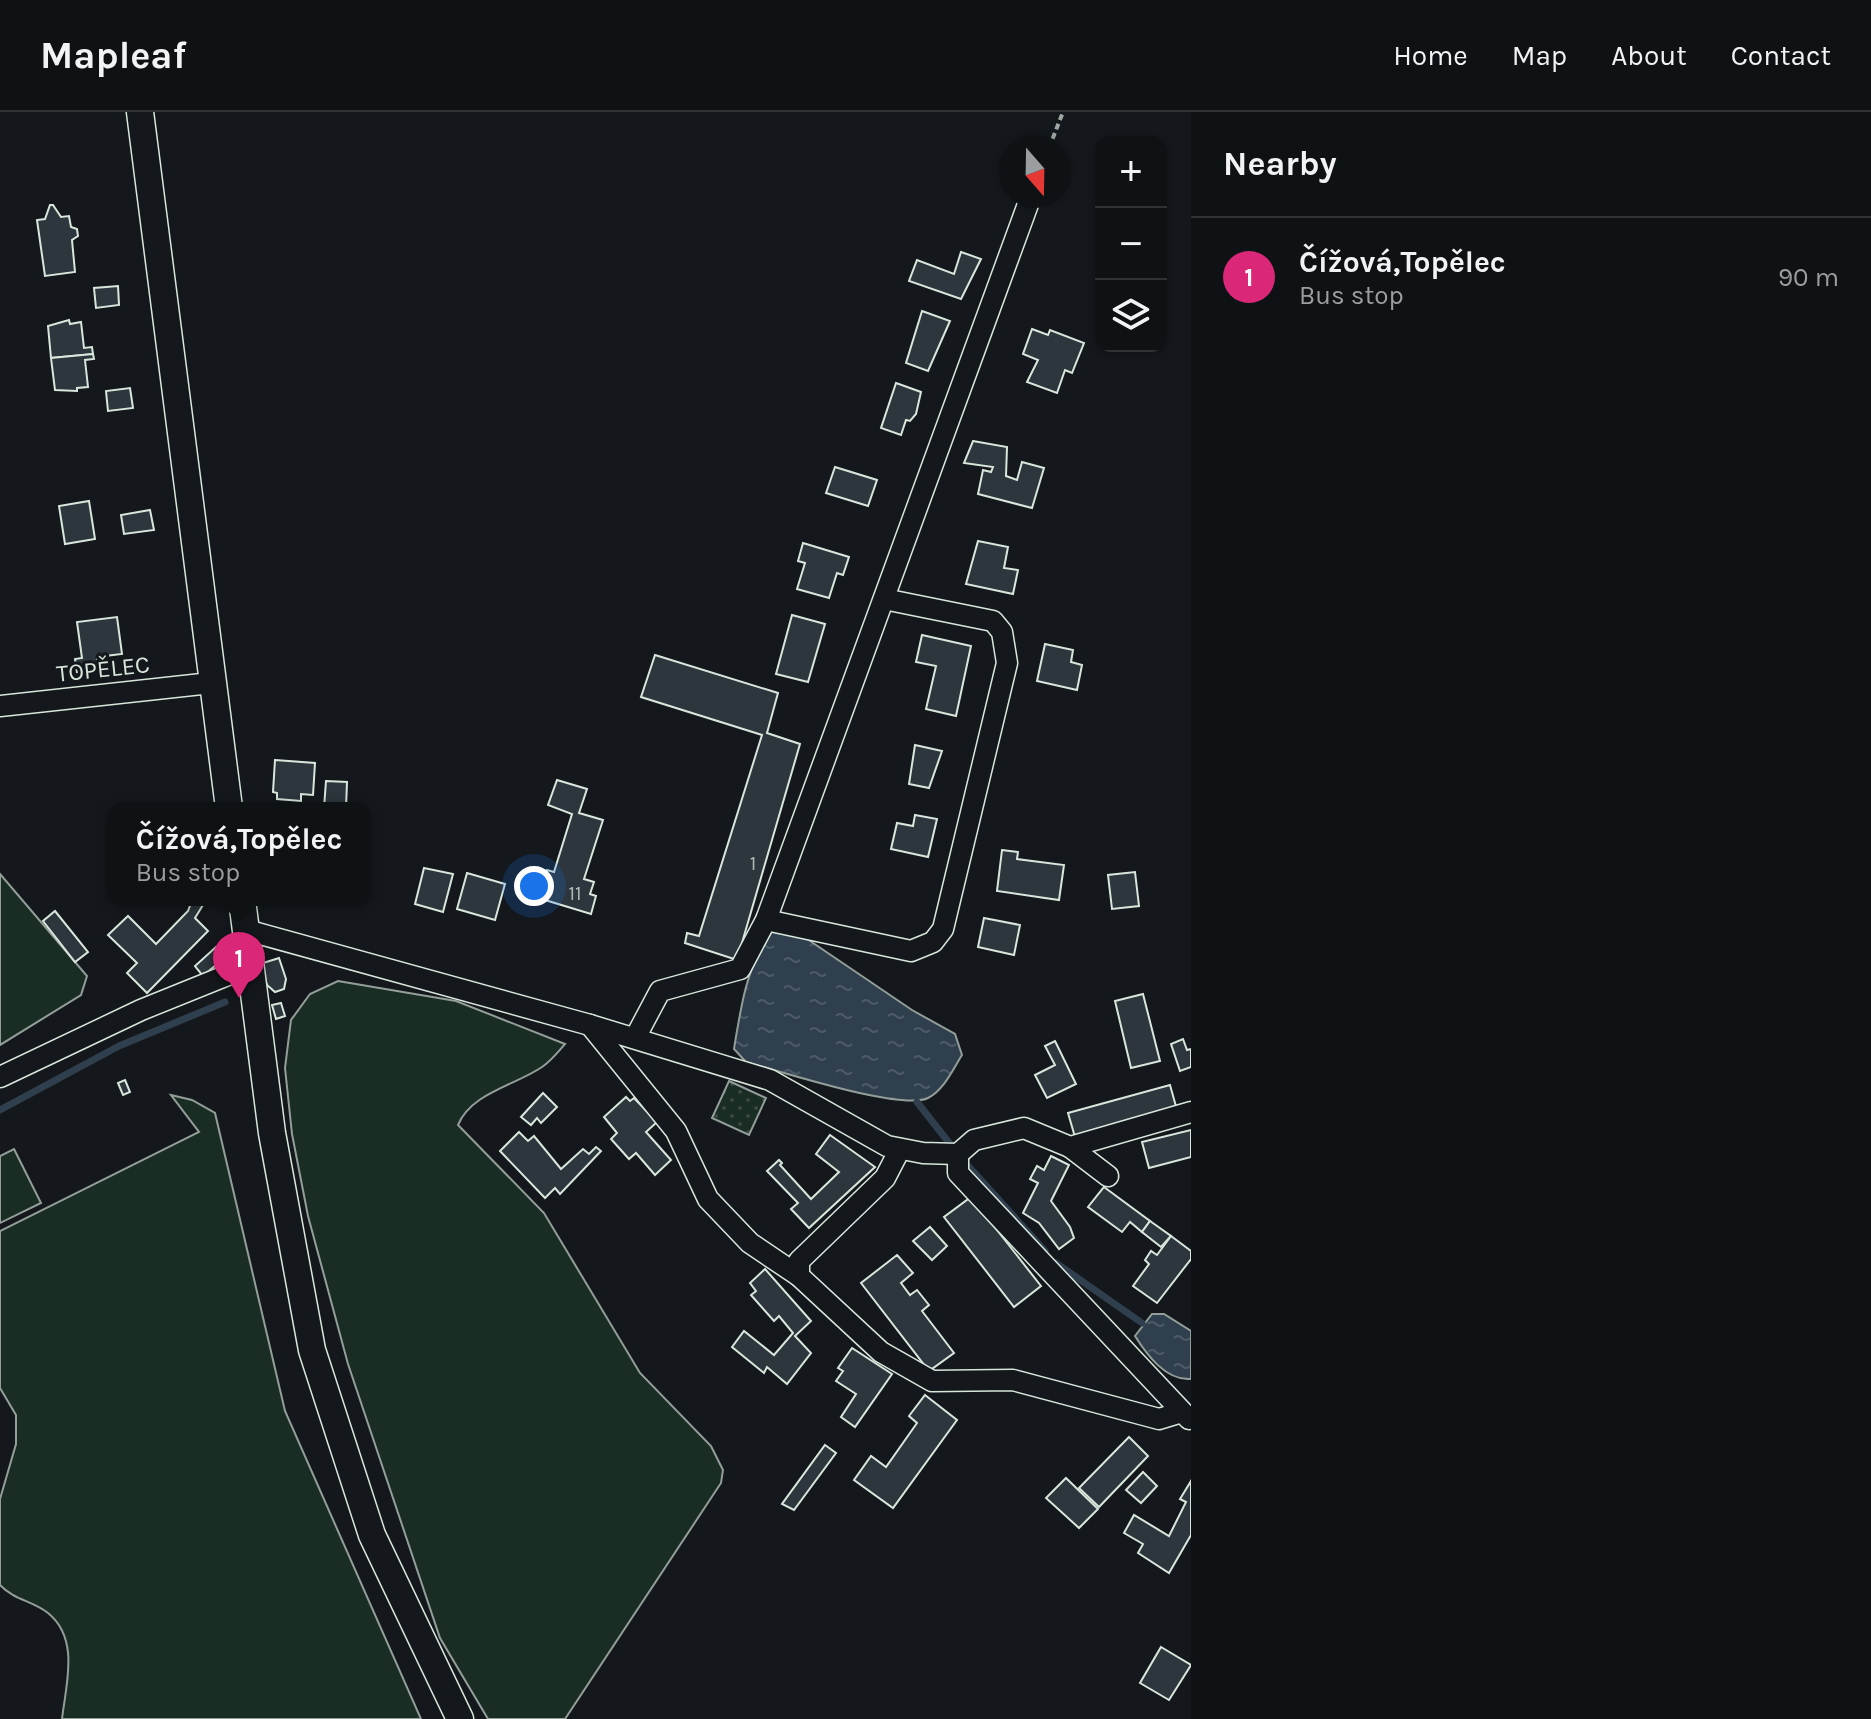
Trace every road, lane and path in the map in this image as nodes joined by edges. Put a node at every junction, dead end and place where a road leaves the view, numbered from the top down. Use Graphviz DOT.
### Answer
graph roads {
  1 [pos="140,112"];
  2 [pos="1063,112"];
  3 [pos="1054,136"];
  4 [pos="1027,208"];
  5 [pos="884,599"];
  6 [pos="211,683"];
  7 [pos="0,706"];
  8 [pos="228,802"];
  9 [pos="243,906"];
  10 [pos="766,920"];
  11 [pos="246,930"];
  12 [pos="250,966"];
  13 [pos="590,1025"];
  14 [pos="635,1038"];
  15 [pos="0,1077"];
  16 [pos="1191,1112"];
  17 [pos="1070,1147"];
  18 [pos="900,1149"];
  19 [pos="958,1154"];
  20 [pos="1108,1176"];
  21 [pos="799,1276"];
  22 [pos="1186,1416"];
  23 [pos="460,1719"];
  1 -- 6 [label="street"];
  2 -- 3 [label="path"];
  4 -- 5 [label="street"];
  5 -- 10 [label="street"];
  5 -- 10 [label="street"];
  6 -- 7 [label="street, TOPĚLEC"];
  6 -- 8 [label="street"];
  9 -- 11 [label="street"];
  10 -- 14 [label="street"];
  11 -- 12 [label="street"];
  11 -- 13 [label="street"];
  12 -- 15 [label="street"];
  12 -- 23 [label="street"];
  13 -- 14 [label="street"];
  13 -- 21 [label="street"];
  14 -- 18 [label="street"];
  16 -- 17 [label="street"];
  17 -- 19 [label="street"];
  17 -- 20 [label="street"];
  18 -- 19 [label="street"];
  18 -- 21 [label="street"];
  19 -- 22 [label="street"];
  21 -- 22 [label="street"];
}
